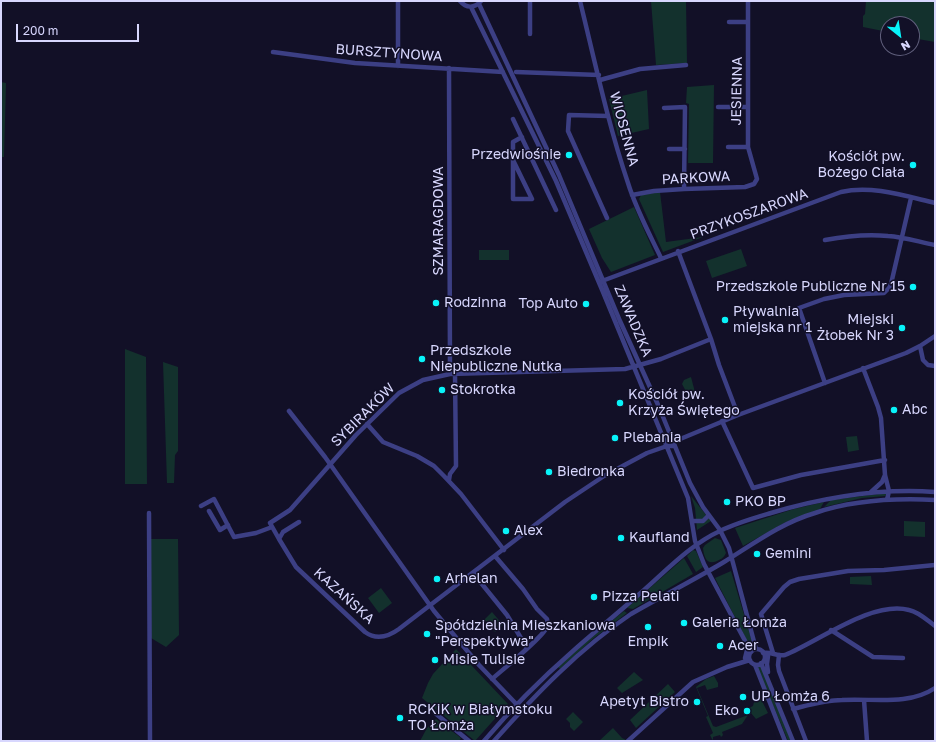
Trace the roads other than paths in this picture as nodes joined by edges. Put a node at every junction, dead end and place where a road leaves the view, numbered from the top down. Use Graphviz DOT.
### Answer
graph roads {
  1 [pos="398,1"];
  2 [pos="460,1"];
  3 [pos="530,1"];
  4 [pos="580,1"];
  5 [pos="748,1"];
  6 [pos="480,2"];
  7 [pos="471,7"];
  8 [pos="729,22"];
  9 [pos="748,22"];
  10 [pos="530,34"];
  11 [pos="273,52"];
  12 [pos="686,65"];
  13 [pos="398,66"];
  14 [pos="449,68"];
  15 [pos="503,72"];
  16 [pos="516,72"];
  17 [pos="599,78"];
  18 [pos="748,106"];
  19 [pos="718,107"];
  20 [pos="664,108"];
  21 [pos="608,116"];
  22 [pos="513,119"];
  23 [pos="522,137"];
  24 [pos="728,147"];
  25 [pos="748,147"];
  26 [pos="669,149"];
  27 [pos="685,149"];
  28 [pos="513,160"];
  29 [pos="756,179"];
  30 [pos="684,189"];
  31 [pos="632,195"];
  32 [pos="911,198"];
  33 [pos="935,203"];
  34 [pos="556,210"];
  35 [pos="607,218"];
  36 [pos="901,237"];
  37 [pos="825,240"];
  38 [pos="935,245"];
  39 [pos="678,251"];
  40 [pos="661,258"];
  41 [pos="604,280"];
  42 [pos="599,282"];
  43 [pos="935,336"];
  44 [pos="711,339"];
  45 [pos="920,346"];
  46 [pos="640,366"];
  47 [pos="935,366"];
  48 [pos="634,367"];
  49 [pos="863,368"];
  50 [pos="452,374"];
  51 [pos="825,382"];
  52 [pos="655,398"];
  53 [pos="648,401"];
  54 [pos="659,407"];
  55 [pos="652,410"];
  56 [pos="289,411"];
  57 [pos="738,415"];
  58 [pos="722,421"];
  59 [pos="366,424"];
  60 [pos="674,444"];
  61 [pos="667,446"];
  62 [pos="885,460"];
  63 [pos="330,464"];
  64 [pos="450,474"];
  65 [pos="885,475"];
  66 [pos="444,476"];
  67 [pos="449,480"];
  68 [pos="889,491"];
  69 [pos="870,492"];
  70 [pos="935,492"];
  71 [pos="887,500"];
  72 [pos="935,500"];
  73 [pos="201,506"];
  74 [pos="209,511"];
  75 [pos="149,513"];
  76 [pos="709,515"];
  77 [pos="692,521"];
  78 [pos="299,522"];
  79 [pos="228,525"];
  80 [pos="271,525"];
  81 [pos="720,530"];
  82 [pos="279,539"];
  83 [pos="696,545"];
  84 [pos="504,550"];
  85 [pos="495,556"];
  86 [pos="732,556"];
  87 [pos="935,565"];
  88 [pos="707,571"];
  89 [pos="473,573"];
  90 [pos="430,605"];
  91 [pos="935,626"];
  92 [pos="831,630"];
  93 [pos="748,646"];
  94 [pos="527,648"];
  95 [pos="756,650"];
  96 [pos="767,655"];
  97 [pos="779,655"];
  98 [pos="749,656"];
  99 [pos="903,658"];
  100 [pos="761,663"];
  101 [pos="755,665"];
  102 [pos="768,677"];
  103 [pos="492,679"];
  104 [pos="935,688"];
  105 [pos="864,700"];
  106 [pos="516,705"];
  107 [pos="793,709"];
  108 [pos="522,710"];
  109 [pos="435,713"];
  110 [pos="150,741"];
  111 [pos="469,741"];
  112 [pos="484,741"];
  113 [pos="494,741"];
  114 [pos="628,741"];
  115 [pos="785,741"];
  116 [pos="793,741"];
  117 [pos="806,741"];
  118 [pos="867,741"];
  1 -- 13 [label="street"];
  2 -- 7 [label="street"];
  3 -- 10 [label="street"];
  4 -- 17 [label="street, WIOSENNA"];
  5 -- 9 [label="street, JESIENNA"];
  6 -- 7 [label="street"];
  6 -- 41 [label="street, ZAWADZKA"];
  7 -- 15 [label="street, ZAWADZKA"];
  8 -- 9 [label="street"];
  9 -- 18 [label="street, JESIENNA"];
  11 -- 13 [label="street, BURSZTYNOWA"];
  12 -- 17 [label="street"];
  13 -- 14 [label="street, BURSZTYNOWA"];
  14 -- 15 [label="street, BURSZTYNOWA"];
  14 -- 50 [label="street, SZMARAGDOWA"];
  15 -- 42 [label="street, ZAWADZKA"];
  16 -- 17 [label="street"];
  17 -- 21 [label="street, WIOSENNA"];
  18 -- 19 [label="street"];
  18 -- 25 [label="street, JESIENNA"];
  20 -- 27 [label="street"];
  21 -- 31 [label="street, WIOSENNA"];
  21 -- 35 [label="street"];
  22 -- 23 [label="street"];
  23 -- 28 [label="street"];
  23 -- 34 [label="street"];
  24 -- 25 [label="street"];
  25 -- 29 [label="street, JESIENNA"];
  26 -- 27 [label="street"];
  27 -- 30 [label="street"];
  28 -- 28 [label="street"];
  29 -- 30 [label="street, PARKOWA"];
  30 -- 31 [label="street, PARKOWA"];
  31 -- 40 [label="street, WIOSENNA"];
  32 -- 33 [label="street, PRZYKOSZAROWA"];
  32 -- 36 [label="street"];
  32 -- 39 [label="street, PRZYKOSZAROWA"];
  36 -- 37 [label="street"];
  36 -- 38 [label="street"];
  36 -- 51 [label="street"];
  39 -- 40 [label="street, PRZYKOSZAROWA"];
  39 -- 44 [label="street"];
  40 -- 41 [label="street, PRZYKOSZAROWA"];
  41 -- 42 [label="street, PRZYKOSZAROWA"];
  41 -- 46 [label="street, ZAWADZKA"];
  42 -- 48 [label="street, ZAWADZKA"];
  43 -- 45 [label="street"];
  44 -- 46 [label="street, SYBIRAKÓW"];
  44 -- 57 [label="street"];
  45 -- 47 [label="street"];
  45 -- 49 [label="street"];
  46 -- 48 [label="street, SYBIRAKÓW"];
  46 -- 52 [label="street, ZAWADZKA"];
  48 -- 50 [label="street, SYBIRAKÓW"];
  48 -- 53 [label="street, ZAWADZKA"];
  49 -- 51 [label="street"];
  49 -- 62 [label="street"];
  50 -- 59 [label="street, SYBIRAKÓW"];
  50 -- 64 [label="street, SZMARAGDOWA"];
  51 -- 57 [label="street"];
  52 -- 53 [label="street"];
  52 -- 54 [label="street, ZAWADZKA"];
  53 -- 55 [label="street, ZAWADZKA"];
  54 -- 55 [label="street"];
  54 -- 60 [label="street, ZAWADZKA"];
  55 -- 61 [label="street, ZAWADZKA"];
  56 -- 63 [label="street"];
  57 -- 58 [label="street"];
  58 -- 60 [label="street"];
  58 -- 62 [label="street"];
  59 -- 63 [label="street, SYBIRAKÓW"];
  59 -- 66 [label="street"];
  60 -- 61 [label="street"];
  60 -- 76 [label="street, ZAWADZKA"];
  61 -- 77 [label="street, ZAWADZKA"];
  61 -- 84 [label="street, KAZAŃSKA"];
  62 -- 65 [label="street"];
  63 -- 80 [label="street, SYBIRAKÓW"];
  63 -- 90 [label="street"];
  64 -- 66 [label="street"];
  64 -- 67 [label="street, SZMARAGDOWA"];
  65 -- 68 [label="street"];
  65 -- 69 [label="street"];
  66 -- 67 [label="street"];
  67 -- 84 [label="street"];
  68 -- 69 [label="street"];
  68 -- 70 [label="street"];
  68 -- 71 [label="street"];
  69 -- 81 [label="street"];
  71 -- 72 [label="street"];
  71 -- 86 [label="street"];
  73 -- 79 [label="street"];
  74 -- 79 [label="street"];
  75 -- 110 [label="street"];
  76 -- 77 [label="street"];
  76 -- 81 [label="street, ZAWADZKA"];
  77 -- 83 [label="street, ZAWADZKA"];
  78 -- 82 [label="street"];
  79 -- 80 [label="street, SYBIRAKÓW"];
  80 -- 82 [label="street, KAZAŃSKA"];
  81 -- 83 [label="street"];
  81 -- 86 [label="street, ZAWADZKA"];
  82 -- 90 [label="street, KAZAŃSKA"];
  83 -- 88 [label="street, ZAWADZKA"];
  83 -- 106 [label="street"];
  84 -- 85 [label="street, KAZAŃSKA"];
  85 -- 89 [label="street, KAZAŃSKA"];
  85 -- 94 [label="street"];
  86 -- 88 [label="street"];
  86 -- 95 [label="street, ZAWADZKA"];
  87 -- 96 [label="street"];
  88 -- 93 [label="street, ZAWADZKA"];
  88 -- 108 [label="street"];
  89 -- 90 [label="street, KAZAŃSKA"];
  89 -- 94 [label="street"];
  90 -- 103 [label="street"];
  91 -- 92 [label="street"];
  92 -- 97 [label="street"];
  92 -- 99 [label="street"];
  93 -- 98 [label="street, ZAWADZKA"];
  93 -- 98 [label="street"];
  94 -- 103 [label="street"];
  95 -- 96 [label="street"];
  95 -- 98 [label="street"];
  96 -- 97 [label="street"];
  96 -- 100 [label="street"];
  96 -- 102 [label="street"];
  97 -- 107 [label="street"];
  98 -- 101 [label="street, ZAWADZKA"];
  98 -- 114 [label="street"];
  100 -- 101 [label="street"];
  100 -- 102 [label="street"];
  101 -- 115 [label="street"];
  102 -- 116 [label="street"];
  103 -- 106 [label="street"];
  104 -- 105 [label="street"];
  105 -- 107 [label="street"];
  105 -- 118 [label="street"];
  106 -- 108 [label="street"];
  106 -- 112 [label="street"];
  107 -- 117 [label="street"];
  108 -- 113 [label="street"];
  109 -- 111 [label="street"];
}
